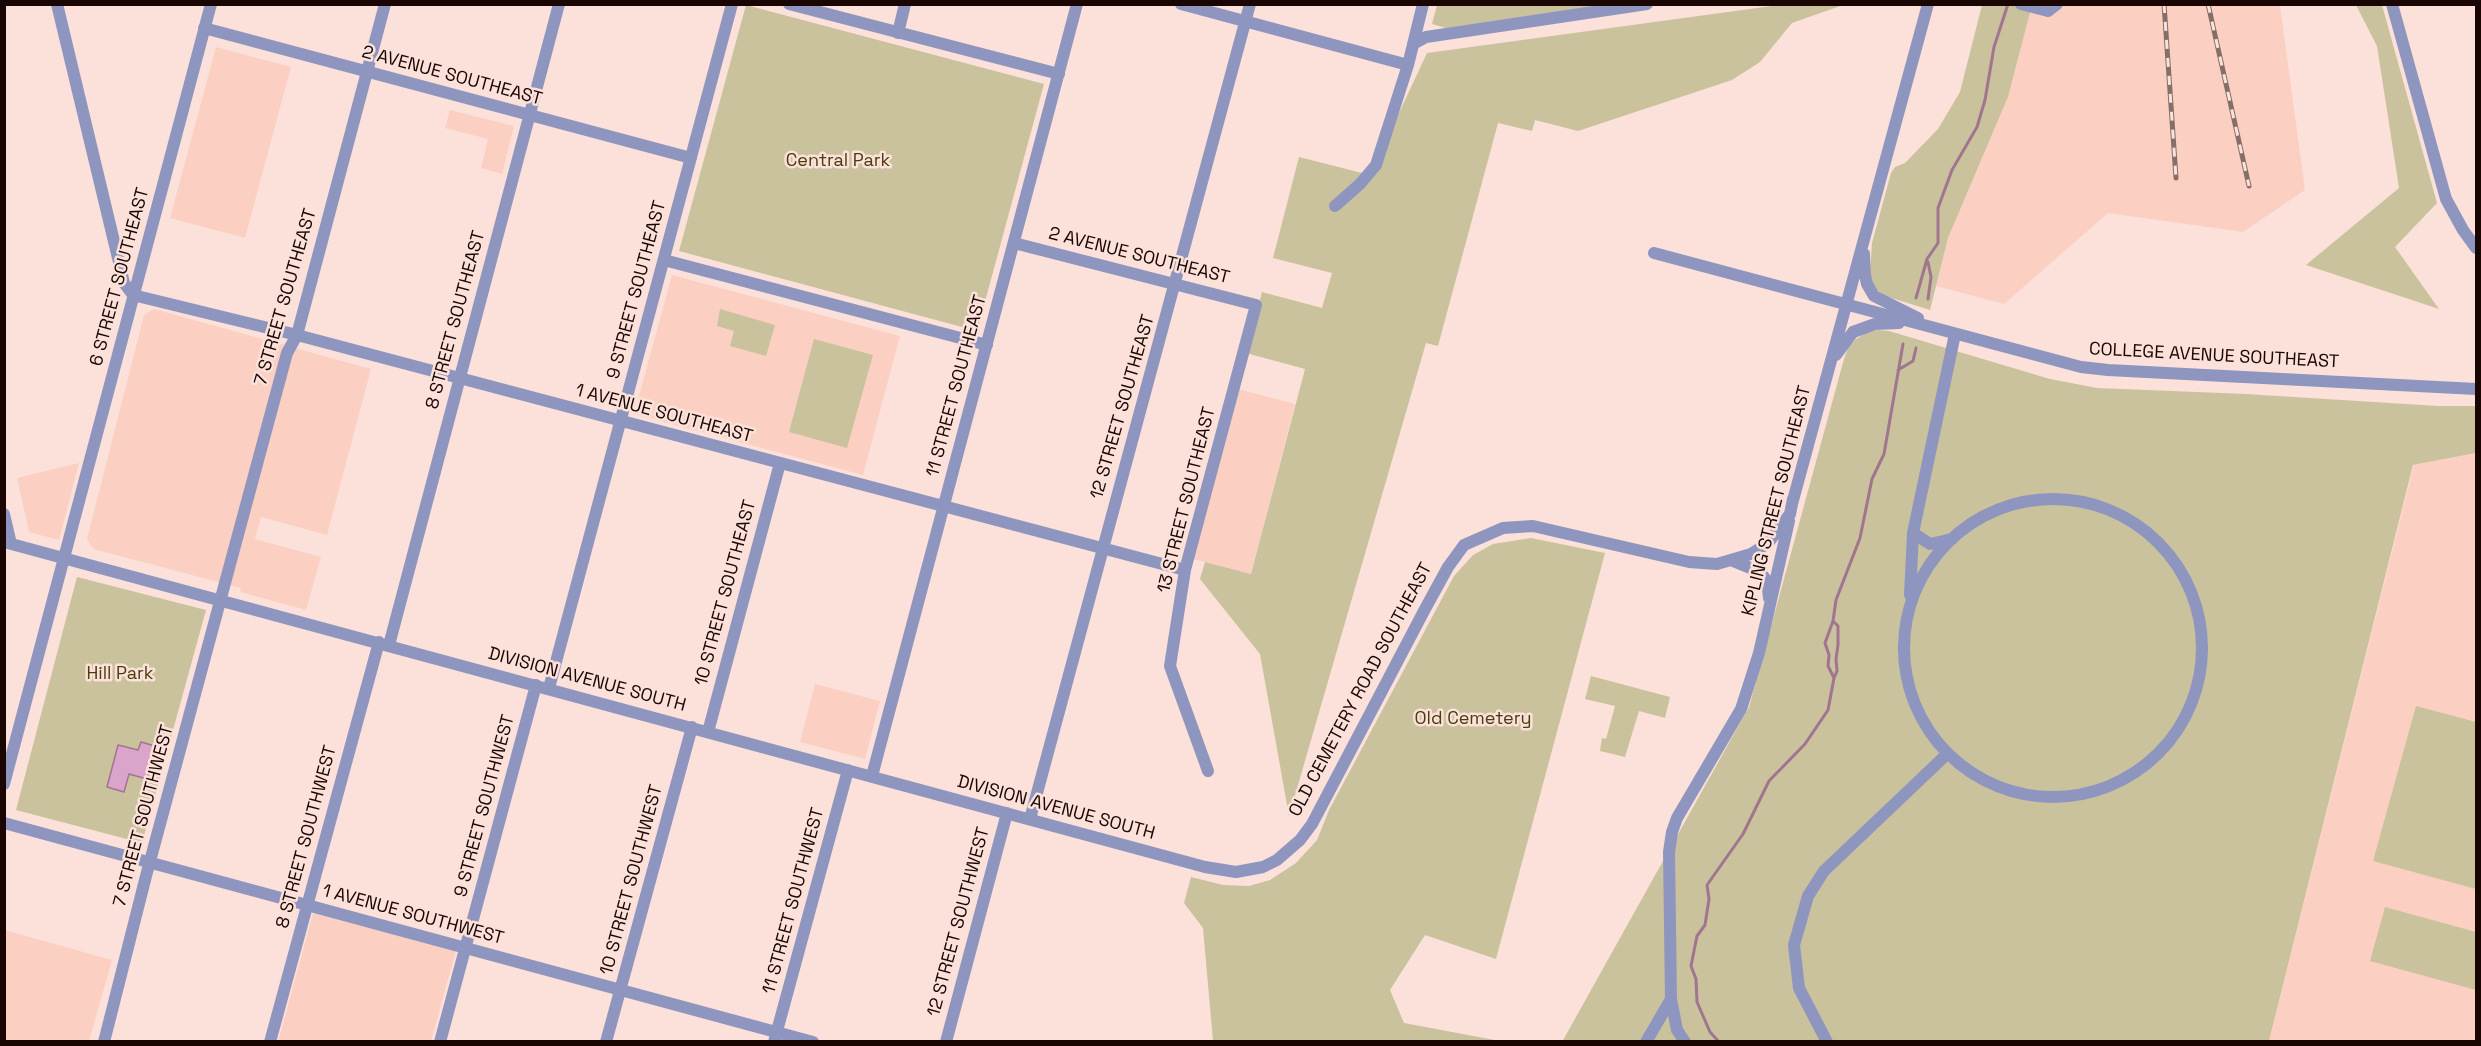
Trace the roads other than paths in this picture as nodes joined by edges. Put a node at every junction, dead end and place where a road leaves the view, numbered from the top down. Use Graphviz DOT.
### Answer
graph roads {
  1 [pos="57,4"];
  2 [pos="211,4"];
  3 [pos="385,4"];
  4 [pos="559,4"];
  5 [pos="732,4"];
  6 [pos="789,4"];
  7 [pos="905,4"];
  8 [pos="1077,4"];
  9 [pos="1181,4"];
  10 [pos="1250,4"];
  11 [pos="1424,4"];
  12 [pos="1647,4"];
  13 [pos="1928,4"];
  14 [pos="2057,4"];
  15 [pos="2392,4"];
  16 [pos="2024,5"];
  17 [pos="1245,22"];
  18 [pos="204,28"];
  19 [pos="898,33"];
  20 [pos="1413,44"];
  21 [pos="1408,65"];
  22 [pos="367,71"];
  23 [pos="1059,74"];
  24 [pos="529,115"];
  25 [pos="691,158"];
  26 [pos="1335,206"];
  27 [pos="1866,232"];
  28 [pos="1014,243"];
  29 [pos="2476,248"];
  30 [pos="1654,253"];
  31 [pos="664,260"];
  32 [pos="1176,284"];
  33 [pos="133,295"];
  34 [pos="1256,305"];
  35 [pos="1846,305"];
  36 [pos="1914,323"];
  37 [pos="1950,333"];
  38 [pos="297,335"];
  39 [pos="987,345"];
  40 [pos="1830,366"];
  41 [pos="459,378"];
  42 [pos="2476,382"];
  43 [pos="2444,386"];
  44 [pos="2476,389"];
  45 [pos="621,421"];
  46 [pos="780,463"];
  47 [pos="1793,499"];
  48 [pos="944,506"];
  49 [pos="4,514"];
  50 [pos="1913,533"];
  51 [pos="1952,539"];
  52 [pos="8,543"];
  53 [pos="1102,548"];
  54 [pos="65,558"];
  55 [pos="1733,561"];
  56 [pos="1185,570"];
  57 [pos="221,599"];
  58 [pos="1910,602"];
  59 [pos="1770,608"];
  60 [pos="384,643"];
  61 [pos="543,687"];
  62 [pos="692,727"];
  63 [pos="708,732"];
  64 [pos="1946,755"];
  65 [pos="848,770"];
  66 [pos="1208,771"];
  67 [pos="872,776"];
  68 [pos="4,784"];
  69 [pos="1007,813"];
  70 [pos="1030,819"];
  71 [pos="4,823"];
  72 [pos="1159,854"];
  73 [pos="150,862"];
  74 [pos="307,905"];
  75 [pos="465,948"];
  76 [pos="621,990"];
  77 [pos="1671,999"];
  78 [pos="1656,1026"];
  79 [pos="1677,1030"];
  80 [pos="775,1037"];
  81 [pos="104,1041"];
  82 [pos="270,1041"];
  83 [pos="440,1041"];
  84 [pos="606,1041"];
  85 [pos="813,1041"];
  86 [pos="946,1041"];
  87 [pos="1646,1041"];
  88 [pos="1685,1041"];
  89 [pos="1827,1041"];
  1 -- 33 [label="street"];
  2 -- 18 [label="street, 6 STREET SOUTHEAST"];
  3 -- 22 [label="street, 7 STREET SOUTHEAST"];
  4 -- 24 [label="street, 8 STREET SOUTHEAST"];
  5 -- 25 [label="street, 9 STREET SOUTHEAST"];
  6 -- 19 [label="street"];
  7 -- 19 [label="street"];
  8 -- 23 [label="street, 11 STREET SOUTHEAST"];
  9 -- 17 [label="street"];
  10 -- 17 [label="street, 12 STREET SOUTHEAST"];
  11 -- 20 [label="street"];
  12 -- 20 [label="street"];
  13 -- 27 [label="street, KIPLING STREET SOUTHEAST"];
  14 -- 16 [label="street"];
  15 -- 29 [label="street"];
  17 -- 21 [label="street"];
  17 -- 32 [label="street, 12 STREET SOUTHEAST"];
  18 -- 22 [label="street, 2 AVENUE SOUTHEAST"];
  18 -- 33 [label="street, 6 STREET SOUTHEAST"];
  19 -- 23 [label="street"];
  20 -- 21 [label="street"];
  21 -- 26 [label="street"];
  22 -- 24 [label="street, 2 AVENUE SOUTHEAST"];
  22 -- 38 [label="street, 7 STREET SOUTHEAST"];
  23 -- 28 [label="street, 11 STREET SOUTHEAST"];
  24 -- 25 [label="street, 2 AVENUE SOUTHEAST"];
  24 -- 41 [label="street, 8 STREET SOUTHEAST"];
  25 -- 31 [label="street, 9 STREET SOUTHEAST"];
  27 -- 35 [label="street, KIPLING STREET SOUTHEAST"];
  27 -- 37 [label="street"];
  28 -- 32 [label="street, 2 AVENUE SOUTHEAST"];
  28 -- 39 [label="street, 11 STREET SOUTHEAST"];
  30 -- 35 [label="street, COLLEGE AVENUE SOUTHEAST"];
  31 -- 39 [label="street"];
  31 -- 45 [label="street, 9 STREET SOUTHEAST"];
  32 -- 34 [label="street, 2 AVENUE SOUTHEAST"];
  32 -- 53 [label="street, 12 STREET SOUTHEAST"];
  33 -- 38 [label="street, 1 AVENUE SOUTHEAST"];
  33 -- 54 [label="street, 6 STREET SOUTHEAST"];
  34 -- 56 [label="street, 13 STREET SOUTHEAST"];
  35 -- 36 [label="street, COLLEGE AVENUE SOUTHEAST"];
  35 -- 40 [label="street, KIPLING STREET SOUTHEAST"];
  36 -- 37 [label="street, COLLEGE AVENUE SOUTHEAST"];
  36 -- 40 [label="street"];
  37 -- 43 [label="street, COLLEGE AVENUE SOUTHEAST"];
  37 -- 50 [label="street"];
  38 -- 41 [label="street, 1 AVENUE SOUTHEAST"];
  38 -- 57 [label="street, 7 STREET SOUTHEAST"];
  39 -- 48 [label="street, 11 STREET SOUTHEAST"];
  40 -- 47 [label="street, KIPLING STREET SOUTHEAST"];
  41 -- 45 [label="street, 1 AVENUE SOUTHEAST"];
  41 -- 60 [label="street, 8 STREET SOUTHEAST"];
  42 -- 43 [label="street, COLLEGE AVENUE SOUTHEAST"];
  43 -- 44 [label="street, COLLEGE AVENUE SOUTHEAST"];
  45 -- 46 [label="street, 1 AVENUE SOUTHEAST"];
  45 -- 61 [label="street, 9 STREET SOUTHEAST"];
  46 -- 48 [label="street, 1 AVENUE SOUTHEAST"];
  46 -- 63 [label="street, 10 STREET SOUTHEAST"];
  47 -- 55 [label="street"];
  47 -- 59 [label="street, KIPLING STREET SOUTHEAST"];
  48 -- 53 [label="street, 1 AVENUE SOUTHEAST"];
  48 -- 67 [label="street, 11 STREET SOUTHEAST"];
  49 -- 52 [label="street"];
  50 -- 51 [label="street"];
  50 -- 58 [label="street"];
  51 -- 58 [label="street"];
  51 -- 64 [label="street"];
  52 -- 54 [label="street, DIVISION AVENUE SOUTH"];
  53 -- 56 [label="street, 1 AVENUE SOUTHEAST"];
  53 -- 70 [label="street, 12 STREET SOUTHEAST"];
  54 -- 57 [label="street, DIVISION AVENUE SOUTH"];
  54 -- 68 [label="street, 6 STREET SOUTHEAST"];
  55 -- 59 [label="street"];
  55 -- 72 [label="street, OLD CEMETERY ROAD SOUTHEAST"];
  56 -- 66 [label="street, 13 STREET SOUTHEAST"];
  57 -- 60 [label="street, DIVISION AVENUE SOUTH"];
  57 -- 73 [label="street, 7 STREET SOUTHWEST"];
  58 -- 64 [label="street"];
  59 -- 77 [label="street, KIPLING STREET SOUTHEAST"];
  60 -- 61 [label="street, DIVISION AVENUE SOUTH"];
  60 -- 74 [label="street, 8 STREET SOUTHWEST"];
  61 -- 62 [label="street, DIVISION AVENUE SOUTH"];
  61 -- 75 [label="street, 9 STREET SOUTHWEST"];
  62 -- 63 [label="street, DIVISION AVENUE SOUTH"];
  62 -- 76 [label="street, 10 STREET SOUTHWEST"];
  63 -- 65 [label="street, DIVISION AVENUE SOUTH"];
  64 -- 89 [label="street"];
  65 -- 67 [label="street, DIVISION AVENUE SOUTH"];
  65 -- 80 [label="street, 11 STREET SOUTHWEST"];
  67 -- 69 [label="street, DIVISION AVENUE SOUTH"];
  69 -- 70 [label="street, DIVISION AVENUE SOUTH"];
  69 -- 86 [label="street, 12 STREET SOUTHWEST"];
  70 -- 72 [label="street, DIVISION AVENUE SOUTH"];
  71 -- 73 [label="street, 1 AVENUE SOUTHWEST"];
  73 -- 74 [label="street, 1 AVENUE SOUTHWEST"];
  73 -- 81 [label="street, 7 STREET SOUTHWEST"];
  74 -- 75 [label="street, 1 AVENUE SOUTHWEST"];
  74 -- 82 [label="street, 8 STREET SOUTHWEST"];
  75 -- 76 [label="street, 1 AVENUE SOUTHWEST"];
  75 -- 83 [label="street, 9 STREET SOUTHWEST"];
  76 -- 80 [label="street, 1 AVENUE SOUTHWEST"];
  76 -- 84 [label="street, 10 STREET SOUTHWEST"];
  77 -- 78 [label="street"];
  77 -- 79 [label="street, KIPLING STREET SOUTHEAST"];
  78 -- 79 [label="street"];
  78 -- 87 [label="street"];
  79 -- 88 [label="street"];
  80 -- 85 [label="street, 1 AVENUE SOUTHWEST"];
}
